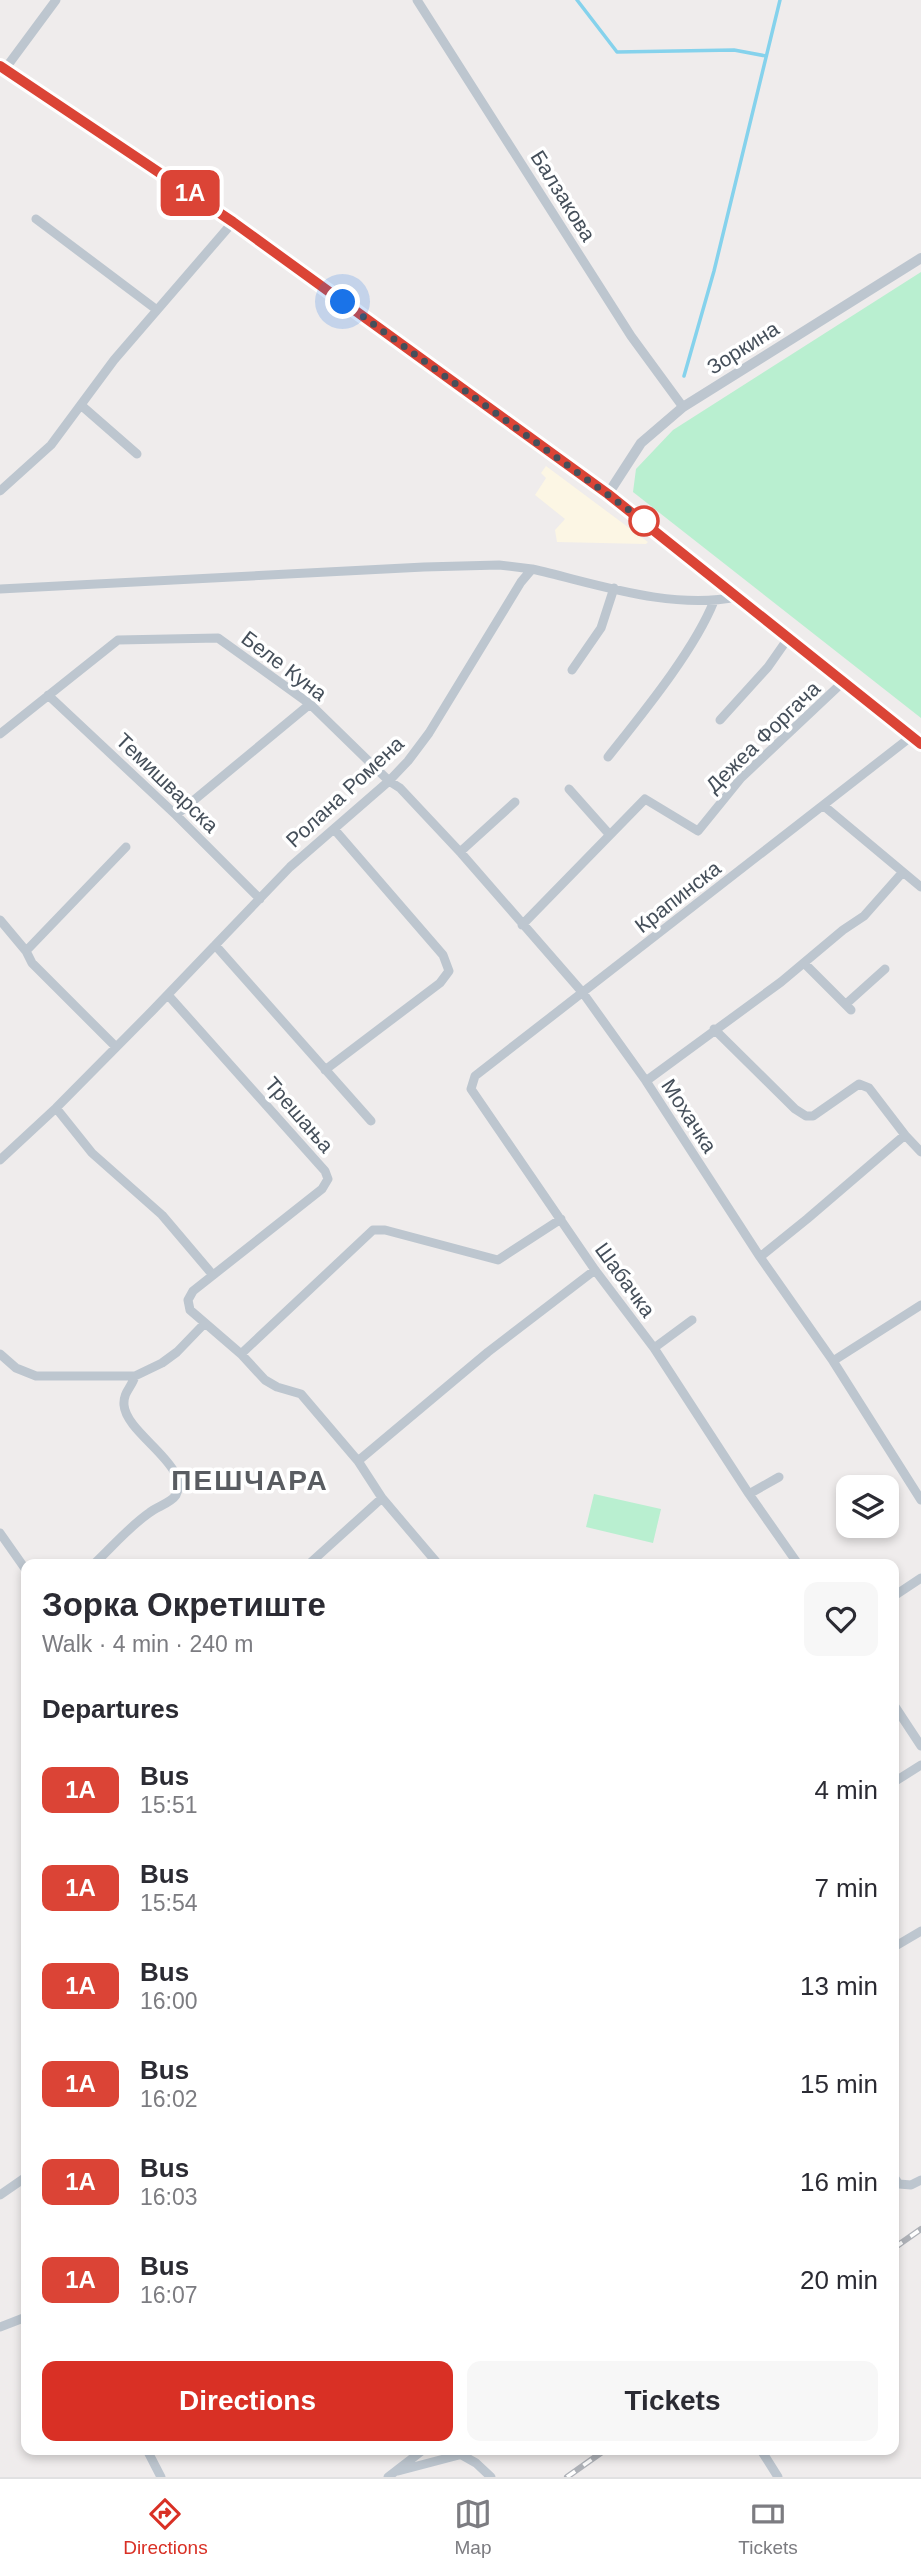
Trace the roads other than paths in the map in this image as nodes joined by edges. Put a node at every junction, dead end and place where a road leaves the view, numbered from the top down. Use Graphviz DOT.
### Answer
graph roads {
  1 [pos="56,0"];
  2 [pos="417,0"];
  3 [pos="3,67"];
  4 [pos="36,219"];
  5 [pos="233,222"];
  6 [pos="921,258"];
  7 [pos="157,310"];
  8 [pos="82,406"];
  9 [pos="683,408"];
  10 [pos="138,454"];
  11 [pos="0,491"];
  12 [pos="608,494"];
  13 [pos="532,569"];
  14 [pos="614,588"];
  15 [pos="0,589"];
  16 [pos="737,597"];
  17 [pos="714,601"];
  18 [pos="789,637"];
  19 [pos="572,670"];
  20 [pos="844,681"];
  21 [pos="48,695"];
  22 [pos="310,704"];
  23 [pos="720,720"];
  24 [pos="0,734"];
  25 [pos="916,740"];
  26 [pos="608,757"];
  27 [pos="389,781"];
  28 [pos="569,789"];
  29 [pos="515,802"];
  30 [pos="824,806"];
  31 [pos="176,815"];
  32 [pos="334,829"];
  33 [pos="609,834"];
  34 [pos="126,847"];
  35 [pos="460,852"];
  36 [pos="902,873"];
  37 [pos="921,887"];
  38 [pos="260,899"];
  39 [pos="0,920"];
  40 [pos="522,925"];
  41 [pos="215,945"];
  42 [pos="26,951"];
  43 [pos="804,962"];
  44 [pos="885,969"];
  45 [pos="583,993"];
  46 [pos="168,995"];
  47 [pos="714,1029"];
  48 [pos="116,1047"];
  49 [pos="325,1070"];
  50 [pos="646,1081"];
  51 [pos="471,1089"];
  52 [pos="56,1108"];
  53 [pos="371,1121"];
  54 [pos="905,1135"];
  55 [pos="921,1152"];
  56 [pos="2,1155"];
  57 [pos="561,1219"];
  58 [pos="760,1257"];
  59 [pos="595,1270"];
  60 [pos="212,1273"];
  61 [pos="920,1307"];
  62 [pos="692,1320"];
  63 [pos="204,1324"];
  64 [pos="654,1348"];
  65 [pos="0,1354"];
  66 [pos="241,1354"];
  67 [pos="833,1361"];
  68 [pos="135,1376"];
  69 [pos="358,1461"];
  70 [pos="779,1477"];
  71 [pos="749,1494"];
  72 [pos="382,1498"];
  73 [pos="921,1500"];
  74 [pos="0,1533"];
  75 [pos="99,1559"];
  76 [pos="315,1559"];
  77 [pos="434,1559"];
  78 [pos="794,1559"];
  79 [pos="21,1563"];
  80 [pos="921,1578"];
  81 [pos="899,1593"];
  82 [pos="899,1713"];
  83 [pos="921,1746"];
  84 [pos="921,1765"];
  85 [pos="899,1779"];
  86 [pos="921,1931"];
  87 [pos="899,1944"];
  88 [pos="21,2180"];
  89 [pos="921,2180"];
  90 [pos="899,2184"];
  91 [pos="0,2195"];
  92 [pos="21,2319"];
  93 [pos="0,2326"];
  94 [pos="150,2455"];
  95 [pos="418,2455"];
  96 [pos="449,2455"];
  97 [pos="460,2455"];
  98 [pos="764,2455"];
  99 [pos="397,2471"];
  100 [pos="161,2477"];
  101 [pos="388,2477"];
  102 [pos="491,2477"];
  103 [pos="778,2477"];
  1 -- 3 [label="street"];
  2 -- 9 [label="street, Балзакова"];
  3 -- 5 [label="main road"];
  4 -- 7 [label="street"];
  5 -- 7 [label="street"];
  5 -- 12 [label="main road"];
  6 -- 9 [label="street, Зоркина"];
  7 -- 8 [label="street"];
  8 -- 10 [label="street"];
  8 -- 11 [label="street"];
  9 -- 12 [label="street, Зоркина"];
  12 -- 16 [label="main road"];
  13 -- 14 [label="street"];
  13 -- 15 [label="street"];
  13 -- 27 [label="street, Ролана Ромена"];
  14 -- 17 [label="street"];
  14 -- 19 [label="street"];
  16 -- 17 [label="street"];
  16 -- 18 [label="main road"];
  17 -- 26 [label="street"];
  18 -- 20 [label="main road"];
  18 -- 23 [label="street"];
  20 -- 25 [label="main road"];
  20 -- 33 [label="street, Дежеа Форгача"];
  21 -- 22 [label="street, Беле Куна"];
  21 -- 24 [label="street, Беле Куна"];
  21 -- 31 [label="street, Темишварска"];
  22 -- 27 [label="street, Беле Куна"];
  22 -- 31 [label="street"];
  25 -- 30 [label="street, Крапинска"];
  27 -- 32 [label="street, Ролана Ромена"];
  27 -- 35 [label="street, Мохачка"];
  28 -- 33 [label="street"];
  29 -- 35 [label="street"];
  30 -- 36 [label="street"];
  30 -- 45 [label="street, Крапинска"];
  31 -- 38 [label="street, Темишварска"];
  32 -- 38 [label="street, Ролана Ромена"];
  32 -- 49 [label="street"];
  33 -- 40 [label="street, Дежеа Форгача"];
  34 -- 42 [label="street"];
  35 -- 40 [label="street, Мохачка"];
  36 -- 37 [label="street"];
  36 -- 43 [label="street"];
  38 -- 41 [label="street, Ролана Ромена"];
  39 -- 42 [label="street"];
  40 -- 45 [label="street, Мохачка"];
  41 -- 46 [label="street, Ролана Ромена"];
  41 -- 49 [label="street"];
  42 -- 48 [label="street"];
  43 -- 44 [label="street"];
  43 -- 47 [label="street"];
  45 -- 50 [label="street, Мохачка"];
  45 -- 51 [label="street, Крапинска"];
  46 -- 48 [label="street, Ролана Ромена"];
  46 -- 60 [label="street, Трешања"];
  47 -- 50 [label="street"];
  47 -- 54 [label="street"];
  48 -- 52 [label="street, Ролана Ромена"];
  49 -- 53 [label="street"];
  50 -- 58 [label="street, Мохачка"];
  51 -- 57 [label="street, Шабачка"];
  52 -- 56 [label="street, Ролана Ромена"];
  52 -- 60 [label="street"];
  54 -- 55 [label="street"];
  54 -- 58 [label="street"];
  57 -- 59 [label="street, Шабачка"];
  57 -- 66 [label="street"];
  58 -- 67 [label="street, Мохачка"];
  59 -- 64 [label="street, Шабачка"];
  59 -- 69 [label="street"];
  60 -- 63 [label="street"];
  61 -- 67 [label="street"];
  62 -- 64 [label="street"];
  63 -- 66 [label="street"];
  63 -- 68 [label="street"];
  64 -- 71 [label="street, Шабачка"];
  65 -- 68 [label="street"];
  66 -- 69 [label="street"];
  67 -- 73 [label="street, Мохачка"];
  68 -- 75 [label="street"];
  69 -- 72 [label="street"];
  70 -- 71 [label="street"];
  71 -- 78 [label="street, Шабачка"];
  72 -- 76 [label="street"];
  72 -- 77 [label="street"];
  74 -- 79 [label="street"];
  80 -- 81 [label="street"];
  82 -- 83 [label="street"];
  84 -- 85 [label="street"];
  86 -- 87 [label="street"];
  88 -- 91 [label="street"];
  89 -- 90 [label="street"];
  92 -- 93 [label="street"];
  94 -- 100 [label="street"];
  95 -- 99 [label="street"];
  96 -- 99 [label="street"];
  97 -- 102 [label="street"];
  98 -- 103 [label="street"];
  99 -- 101 [label="street"];
}
